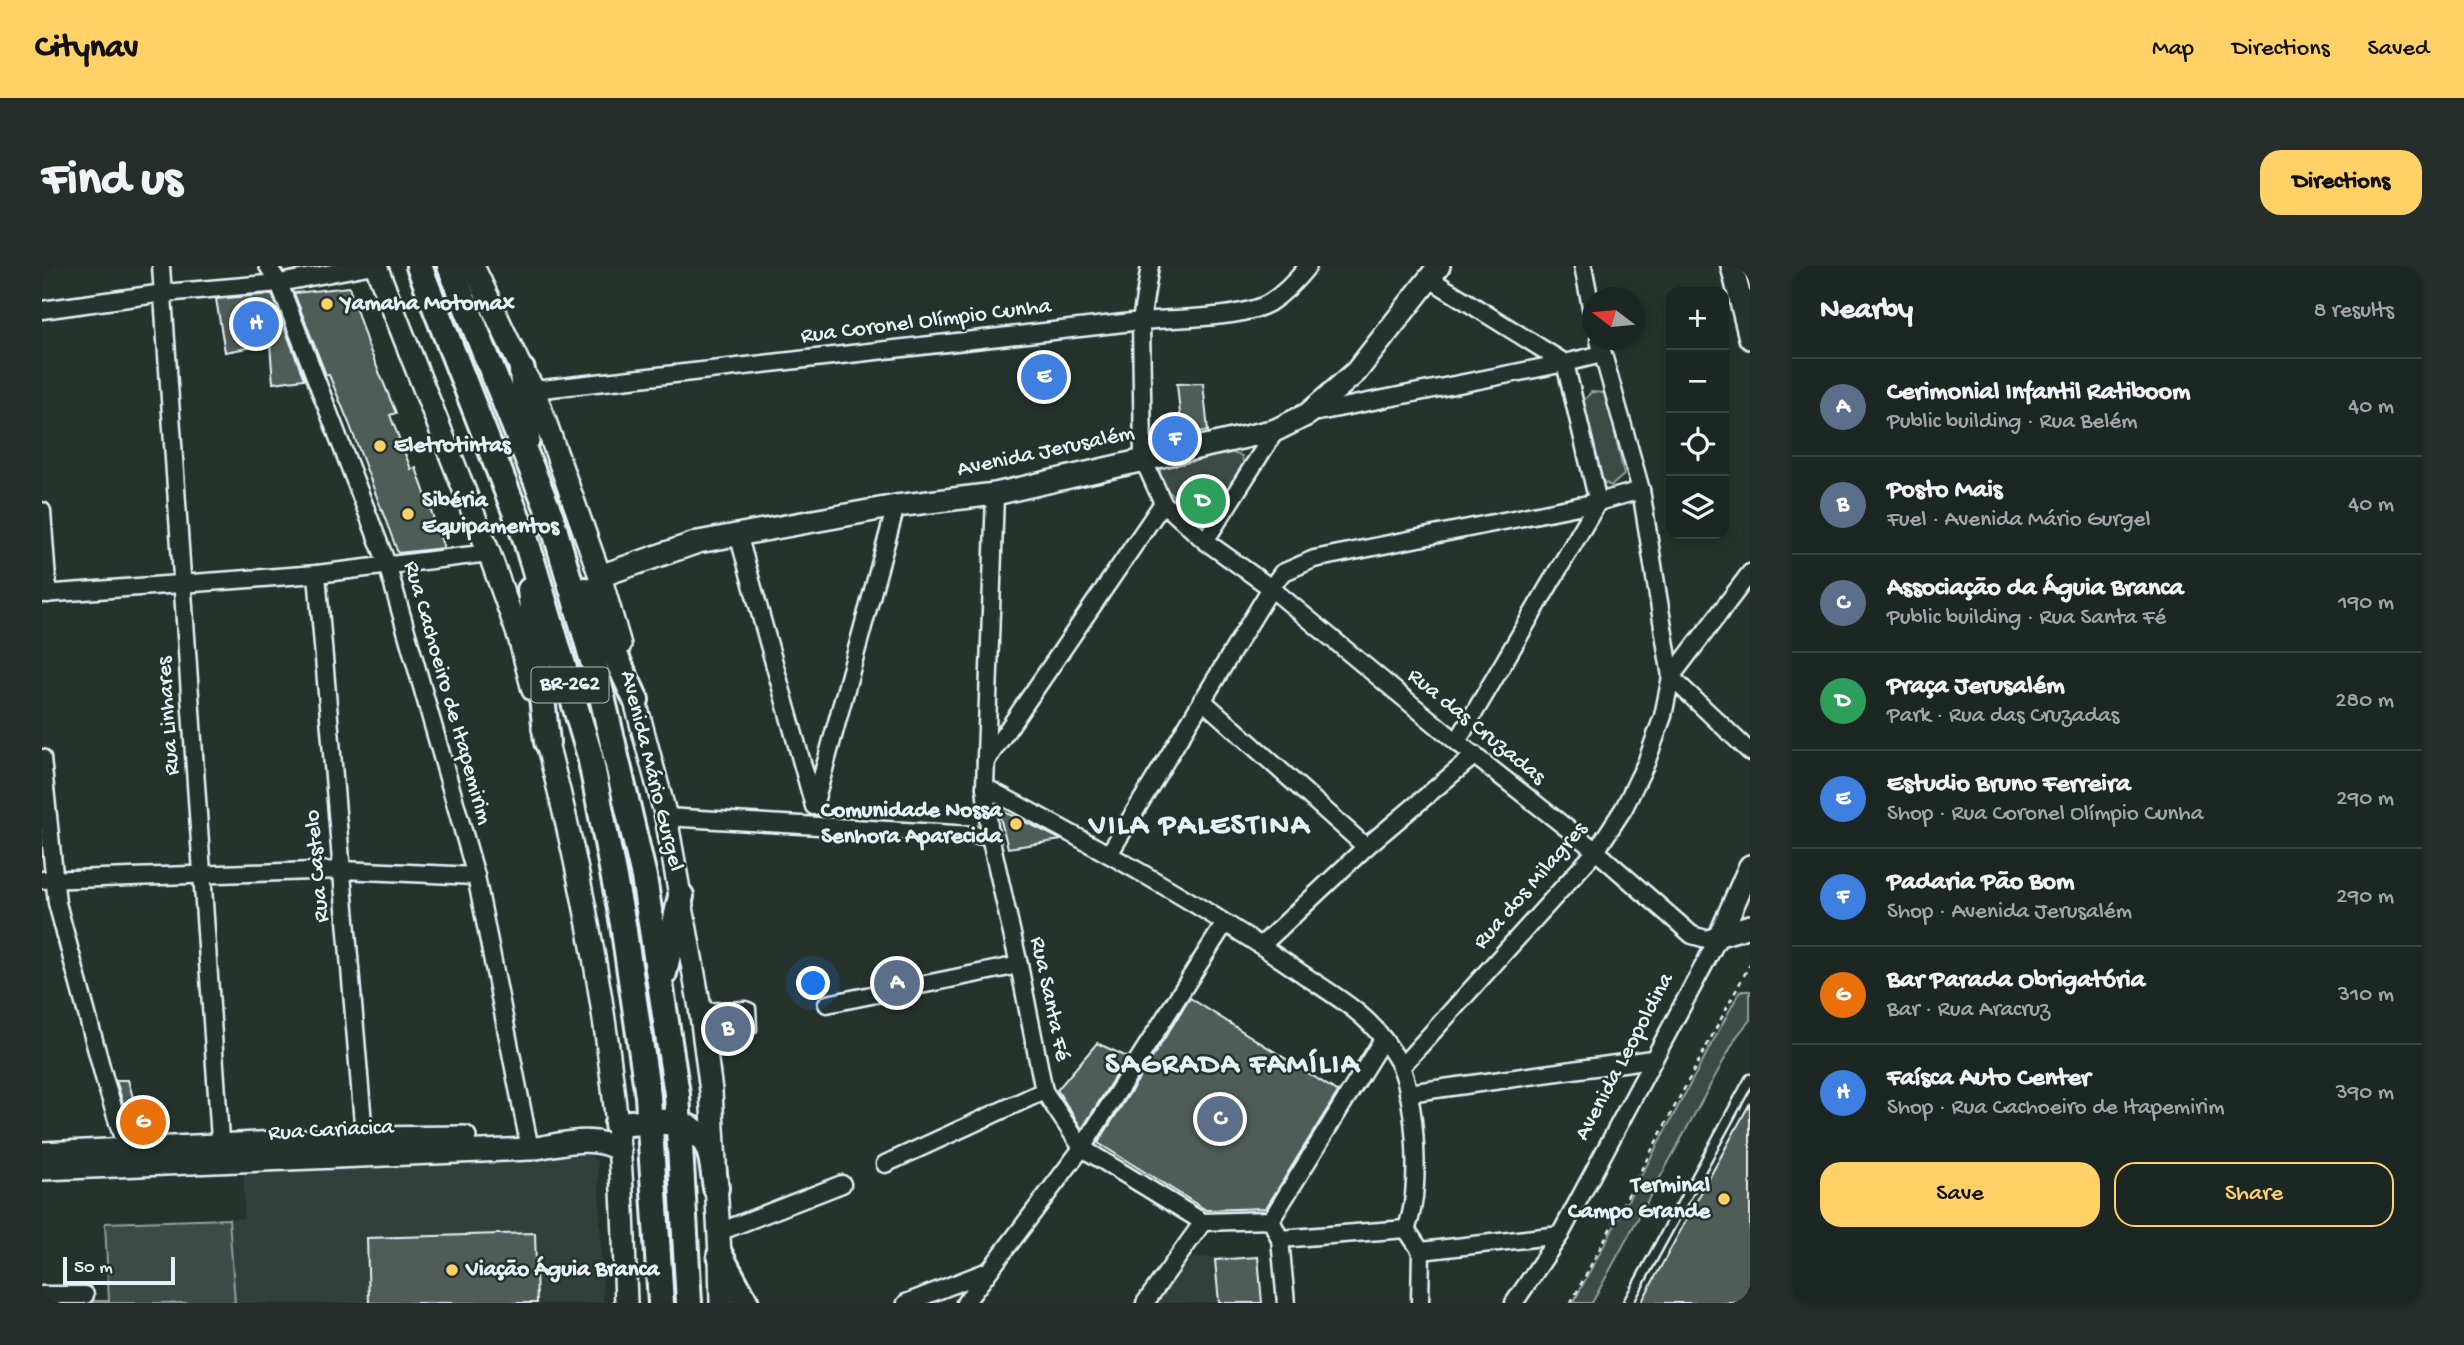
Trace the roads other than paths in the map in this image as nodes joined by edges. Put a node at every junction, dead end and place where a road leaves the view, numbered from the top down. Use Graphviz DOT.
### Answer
graph roads {
  1 [pos="161,266"];
  2 [pos="268,266"];
  3 [pos="368,266"];
  4 [pos="376,266"];
  5 [pos="450,266"];
  6 [pos="1150,266"];
  7 [pos="1308,266"];
  8 [pos="1583,266"];
  9 [pos="1732,266"];
  10 [pos="419,268"];
  11 [pos="478,268"];
  12 [pos="1435,272"];
  13 [pos="279,283"];
  14 [pos="1587,287"];
  15 [pos="164,293"];
  16 [pos="42,310"];
  17 [pos="1141,321"];
  18 [pos="1750,338"];
  19 [pos="1593,350"];
  20 [pos="1601,350"];
  21 [pos="1565,363"];
  22 [pos="528,380"];
  23 [pos="1308,414"];
  24 [pos="1276,430"];
  25 [pos="1143,459"];
  26 [pos="530,464"];
  27 [pos="1641,490"];
  28 [pos="995,494"];
  29 [pos="1598,502"];
  30 [pos="1163,503"];
  31 [pos="896,506"];
  32 [pos="42,511"];
  33 [pos="551,517"];
  34 [pos="738,534"];
  35 [pos="525,537"];
  36 [pos="1205,541"];
  37 [pos="489,553"];
  38 [pos="387,564"];
  39 [pos="1750,573"];
  40 [pos="317,574"];
  41 [pos="600,576"];
  42 [pos="183,584"];
  43 [pos="1271,588"];
  44 [pos="45,594"];
  45 [pos="1671,677"];
  46 [pos="635,700"];
  47 [pos="1202,700"];
  48 [pos="547,742"];
  49 [pos="1457,743"];
  50 [pos="1750,752"];
  51 [pos="1475,755"];
  52 [pos="42,758"];
  53 [pos="986,761"];
  54 [pos="985,787"];
  55 [pos="814,806"];
  56 [pos="666,817"];
  57 [pos="818,825"];
  58 [pos="990,836"];
  59 [pos="1366,847"];
  60 [pos="1596,851"];
  61 [pos="1109,854"];
  62 [pos="1750,866"];
  63 [pos="342,870"];
  64 [pos="202,874"];
  65 [pos="476,876"];
  66 [pos="48,880"];
  67 [pos="1744,894"];
  68 [pos="681,896"];
  69 [pos="1225,923"];
  70 [pos="1750,926"];
  71 [pos="1720,935"];
  72 [pos="1262,945"];
  73 [pos="1019,965"];
  74 [pos="661,988"];
  75 [pos="827,1004"];
  76 [pos="700,1009"];
  77 [pos="1383,1039"];
  78 [pos="704,1040"];
  79 [pos="1652,1059"];
  80 [pos="1401,1067"];
  81 [pos="1750,1079"];
  82 [pos="1044,1091"];
  83 [pos="1408,1093"];
  84 [pos="650,1122"];
  85 [pos="617,1124"];
  86 [pos="680,1124"];
  87 [pos="527,1142"];
  88 [pos="365,1146"];
  89 [pos="1082,1149"];
  90 [pos="620,1151"];
  91 [pos="42,1153"];
  92 [pos="221,1154"];
  93 [pos="129,1158"];
  94 [pos="885,1164"];
  95 [pos="42,1169"];
  96 [pos="842,1184"];
  97 [pos="716,1188"];
  98 [pos="1271,1220"];
  99 [pos="1203,1222"];
  100 [pos="1406,1229"];
  101 [pos="1560,1235"];
  102 [pos="1280,1239"];
  103 [pos="720,1244"];
  104 [pos="1421,1251"];
  105 [pos="990,1270"];
  106 [pos="42,1295"];
  107 [pos="85,1295"];
  108 [pos="626,1303"];
  109 [pos="661,1303"];
  110 [pos="689,1303"];
  111 [pos="721,1303"];
  112 [pos="746,1303"];
  113 [pos="906,1303"];
  114 [pos="965,1303"];
  115 [pos="1146,1303"];
  116 [pos="1286,1303"];
  117 [pos="1420,1303"];
  118 [pos="1514,1303"];
  119 [pos="1628,1303"];
  1 -- 15 [label="street, Rua Linhares"];
  2 -- 13 [label="street, Rua Cachoeiro de Itapemirim"];
  3 -- 13 [label="street"];
  4 -- 37 [label="main road, BR-262"];
  5 -- 26 [label="main road, Avenida Mário Gurgel / BR-262"];
  6 -- 17 [label="street"];
  7 -- 17 [label="street, Rua Coronel Olímpio Cunha"];
  8 -- 14 [label="street"];
  9 -- 18 [label="main road"];
  10 -- 35 [label="main road, BR-262"];
  11 -- 22 [label="main road, Avenida Mário Gurgel / BR-262"];
  12 -- 21 [label="street"];
  12 -- 23 [label="main road, Avenida Jerusalém"];
  13 -- 15 [label="street"];
  13 -- 38 [label="street, Rua Cachoeiro de Itapemirim"];
  15 -- 16 [label="street"];
  15 -- 42 [label="street, Rua Linhares"];
  17 -- 22 [label="street, Rua Coronel Olímpio Cunha"];
  17 -- 25 [label="street"];
  19 -- 21 [label="street"];
  20 -- 27 [label="street"];
  21 -- 23 [label="street"];
  21 -- 29 [label="street"];
  22 -- 26 [label="main road"];
  22 -- 41 [label="main road, Avenida Mário Gurgel / BR-262"];
  23 -- 24 [label="main road, Avenida Jerusalém"];
  24 -- 25 [label="main road, Avenida Jerusalém"];
  24 -- 36 [label="street"];
  25 -- 28 [label="main road, Avenida Jerusalém"];
  25 -- 30 [label="street, Rua das Cruzadas"];
  26 -- 33 [label="main road, Avenida Mário Gurgel / BR-262"];
  27 -- 29 [label="street"];
  27 -- 45 [label="street"];
  28 -- 31 [label="main road, Avenida Jerusalém"];
  28 -- 53 [label="street, Rua Santa Fé"];
  29 -- 43 [label="street"];
  29 -- 49 [label="street"];
  30 -- 36 [label="street, Rua das Cruzadas"];
  30 -- 53 [label="street"];
  31 -- 34 [label="main road, Avenida Jerusalém"];
  31 -- 55 [label="street"];
  32 -- 44 [label="street"];
  33 -- 46 [label="main road"];
  33 -- 74 [label="main road, Avenida Mário Gurgel / BR-262"];
  34 -- 41 [label="main road, Avenida Jerusalém"];
  34 -- 55 [label="street"];
  35 -- 48 [label="main road"];
  35 -- 84 [label="main road, BR-262"];
  36 -- 43 [label="street, Rua das Cruzadas"];
  37 -- 38 [label="street"];
  37 -- 48 [label="main road, BR-262"];
  38 -- 40 [label="street"];
  38 -- 65 [label="street, Rua Cachoeiro de Itapemirim"];
  39 -- 45 [label="street, Rua dos Milagres"];
  40 -- 42 [label="street"];
  40 -- 63 [label="street, Rua Castelo"];
  41 -- 46 [label="main road, Avenida Mário Gurgel / BR-262"];
  42 -- 44 [label="street"];
  42 -- 64 [label="street, Rua Linhares"];
  43 -- 47 [label="street"];
  43 -- 49 [label="street, Rua das Cruzadas"];
  45 -- 50 [label="street"];
  45 -- 60 [label="street, Rua dos Milagres"];
  46 -- 56 [label="main road, Avenida Mário Gurgel / BR-262"];
  47 -- 59 [label="street"];
  47 -- 61 [label="street"];
  48 -- 85 [label="main road, BR-262"];
  49 -- 51 [label="street, Rua das Cruzadas"];
  51 -- 59 [label="street"];
  51 -- 60 [label="street, Rua das Cruzadas"];
  52 -- 66 [label="street"];
  53 -- 54 [label="street, Rua Santa Fé"];
  54 -- 58 [label="street, Rua Santa Fé"];
  54 -- 61 [label="street"];
  55 -- 57 [label="street"];
  56 -- 57 [label="street"];
  56 -- 68 [label="main road, Avenida Mário Gurgel / BR-262"];
  57 -- 58 [label="street"];
  58 -- 73 [label="street, Rua Santa Fé"];
  59 -- 72 [label="street"];
  60 -- 71 [label="street, Rua das Cruzadas"];
  60 -- 80 [label="street, Rua dos Milagres"];
  61 -- 69 [label="street"];
  62 -- 67 [label="main road, Avenida Leopoldina"];
  63 -- 64 [label="street"];
  63 -- 65 [label="street"];
  63 -- 88 [label="street, Rua Castelo"];
  64 -- 66 [label="street"];
  64 -- 92 [label="street, Rua Linhares"];
  65 -- 87 [label="street, Rua Cachoeiro de Itapemirim"];
  66 -- 93 [label="street"];
  67 -- 71 [label="main road, Avenida Leopoldina"];
  68 -- 74 [label="main road"];
  68 -- 76 [label="main road, Avenida Mário Gurgel / BR-262"];
  69 -- 72 [label="street"];
  69 -- 89 [label="street"];
  70 -- 71 [label="main road"];
  71 -- 79 [label="street, Avenida Leopoldina"];
  72 -- 77 [label="street"];
  73 -- 75 [label="street"];
  73 -- 82 [label="street, Rua Santa Fé"];
  74 -- 86 [label="main road, Avenida Mário Gurgel / BR-262"];
  76 -- 78 [label="main road, Avenida Mário Gurgel / BR-262"];
  76 -- 78 [label="lane"];
  77 -- 80 [label="street"];
  77 -- 98 [label="street"];
  78 -- 97 [label="main road, Avenida Mário Gurgel / BR-262"];
  79 -- 83 [label="street"];
  79 -- 101 [label="street, Avenida Leopoldina"];
  80 -- 83 [label="street"];
  81 -- 119 [label="lane"];
  82 -- 89 [label="street, Rua Santa Fé"];
  82 -- 94 [label="street"];
  83 -- 100 [label="street"];
  84 -- 85 [label="main road"];
  84 -- 86 [label="main road"];
  84 -- 109 [label="main road, BR-262"];
  85 -- 87 [label="main road, Rua Cariacica"];
  85 -- 90 [label="main road, BR-262"];
  86 -- 97 [label="main road"];
  86 -- 110 [label="main road, Avenida Mário Gurgel / BR-262"];
  87 -- 88 [label="main road, Rua Cariacica"];
  87 -- 90 [label="main road, Rua Cariacica"];
  88 -- 92 [label="main road, Rua Cariacica"];
  89 -- 99 [label="street, Rua Santa Fé"];
  89 -- 105 [label="street"];
  90 -- 108 [label="main road, BR-262"];
  91 -- 93 [label="main road, Rua Cariacica"];
  92 -- 93 [label="main road, Rua Cariacica"];
  93 -- 95 [label="main road, Rua Cariacica"];
  96 -- 103 [label="street"];
  97 -- 103 [label="main road, Avenida Mário Gurgel / BR-262"];
  98 -- 99 [label="street"];
  98 -- 102 [label="street"];
  99 -- 115 [label="street"];
  100 -- 102 [label="street"];
  100 -- 104 [label="street"];
  101 -- 104 [label="street"];
  101 -- 118 [label="street, Avenida Leopoldina"];
  102 -- 116 [label="street"];
  103 -- 111 [label="main road, Avenida Mário Gurgel / BR-262"];
  103 -- 112 [label="main road"];
  104 -- 117 [label="street"];
  105 -- 113 [label="street"];
  105 -- 114 [label="street"];
  106 -- 107 [label="street"];
}
